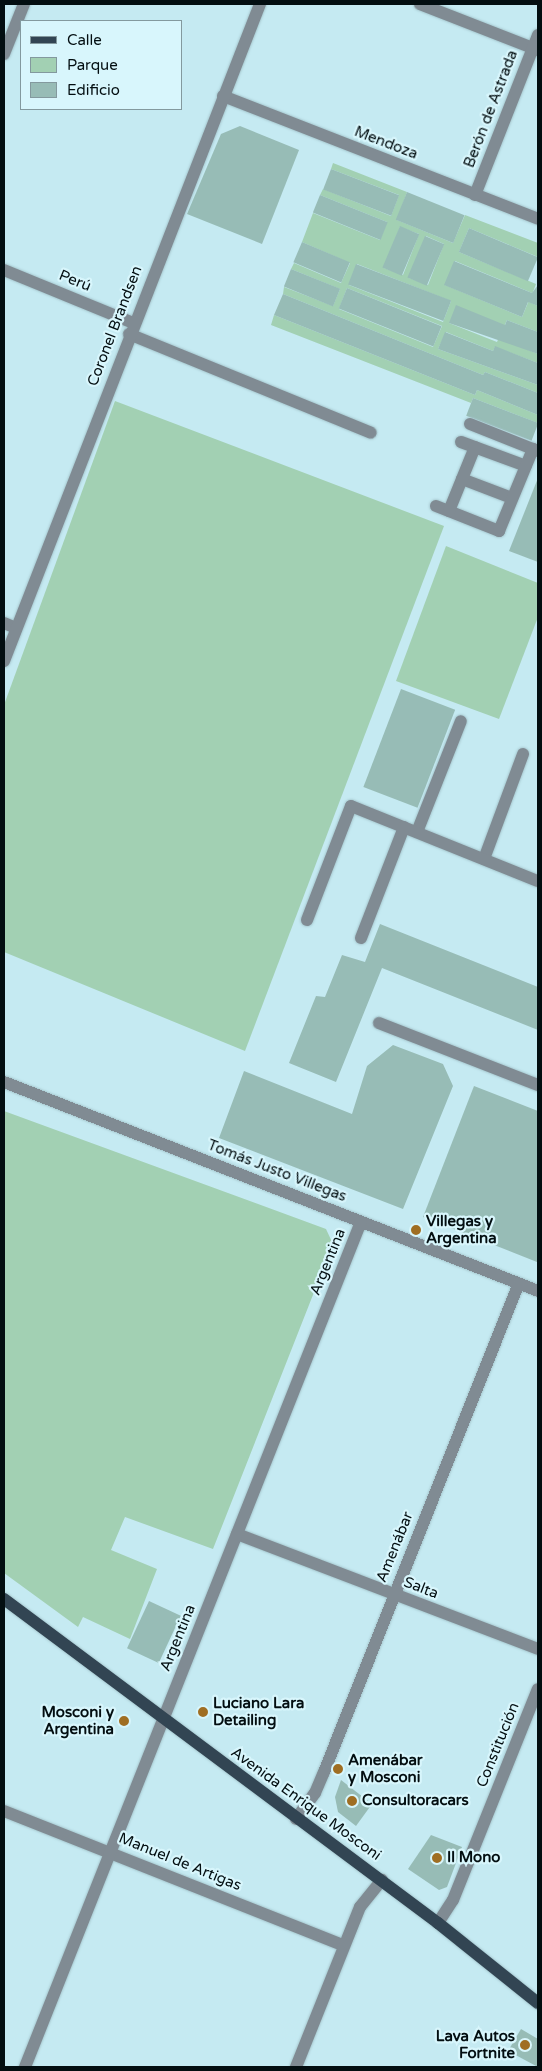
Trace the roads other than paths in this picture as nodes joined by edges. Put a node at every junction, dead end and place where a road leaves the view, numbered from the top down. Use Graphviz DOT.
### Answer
graph roads {
  1 [pos="24,4"];
  2 [pos="260,4"];
  3 [pos="420,4"];
  4 [pos="538,35"];
  5 [pos="536,49"];
  6 [pos="4,54"];
  7 [pos="223,96"];
  8 [pos="475,195"];
  9 [pos="538,219"];
  10 [pos="4,270"];
  11 [pos="131,328"];
  12 [pos="470,424"];
  13 [pos="371,433"];
  14 [pos="462,442"];
  15 [pos="475,447"];
  16 [pos="536,450"];
  17 [pos="526,466"];
  18 [pos="462,479"];
  19 [pos="512,498"];
  20 [pos="436,506"];
  21 [pos="449,511"];
  22 [pos="4,623"];
  23 [pos="16,628"];
  24 [pos="4,661"];
  25 [pos="461,721"];
  26 [pos="523,754"];
  27 [pos="404,827"];
  28 [pos="417,832"];
  29 [pos="484,858"];
  30 [pos="538,881"];
  31 [pos="307,920"];
  32 [pos="361,938"];
  33 [pos="378,1023"];
  34 [pos="4,1082"];
  35 [pos="538,1085"];
  36 [pos="361,1222"];
  37 [pos="519,1283"];
  38 [pos="538,1290"];
  39 [pos="237,1534"];
  40 [pos="393,1595"];
  41 [pos="4,1599"];
  42 [pos="538,1649"];
  43 [pos="538,1689"];
  44 [pos="164,1719"];
  45 [pos="4,1811"];
  46 [pos="296,1819"];
  47 [pos="112,1852"];
  48 [pos="382,1880"];
  49 [pos="438,1923"];
  50 [pos="343,1945"];
  51 [pos="538,2003"];
  52 [pos="25,2067"];
  53 [pos="296,2067"];
  1 -- 6 [label="street"];
  2 -- 7 [label="street, Coronel Brandsen"];
  3 -- 5 [label="street"];
  4 -- 5 [label="street, Berón de Astrada"];
  5 -- 8 [label="street, Berón de Astrada"];
  7 -- 8 [label="street, Mendoza"];
  7 -- 11 [label="street, Coronel Brandsen"];
  8 -- 9 [label="street, Mendoza"];
  10 -- 11 [label="street, Perú"];
  11 -- 13 [label="street, Perú"];
  11 -- 23 [label="street, Coronel Brandsen"];
  12 -- 16 [label="street"];
  14 -- 15 [label="street"];
  15 -- 17 [label="street"];
  15 -- 18 [label="street"];
  16 -- 17 [label="street"];
  17 -- 19 [label="street"];
  18 -- 19 [label="street"];
  18 -- 21 [label="street"];
  19 -- 21 [label="street"];
  20 -- 21 [label="street"];
  22 -- 23 [label="street"];
  23 -- 24 [label="street, Coronel Brandsen"];
  25 -- 28 [label="street"];
  26 -- 29 [label="street"];
  27 -- 28 [label="street"];
  27 -- 31 [label="street"];
  27 -- 32 [label="street"];
  28 -- 29 [label="street"];
  29 -- 30 [label="street"];
  33 -- 35 [label="street"];
  34 -- 36 [label="street, Tomás Justo Villegas"];
  36 -- 37 [label="street, Tomás Justo Villegas"];
  36 -- 39 [label="street, Argentina"];
  37 -- 38 [label="street, Tomás Justo Villegas"];
  37 -- 40 [label="street, Amenábar"];
  39 -- 40 [label="street, Salta"];
  39 -- 44 [label="street, Argentina"];
  40 -- 42 [label="street, Salta"];
  40 -- 46 [label="street, Amenábar"];
  41 -- 44 [label="main road, Avenida Enrique Mosconi"];
  43 -- 49 [label="street, Constitución"];
  44 -- 46 [label="main road, Avenida Enrique Mosconi"];
  44 -- 47 [label="street, Argentina"];
  45 -- 47 [label="street, Manuel de Artigas"];
  46 -- 48 [label="main road, Avenida Enrique Mosconi"];
  47 -- 50 [label="street, Manuel de Artigas"];
  47 -- 52 [label="street, Argentina"];
  48 -- 49 [label="main road, Avenida Enrique Mosconi"];
  48 -- 50 [label="street"];
  49 -- 51 [label="main road, Avenida Enrique Mosconi"];
  50 -- 53 [label="street"];
}
